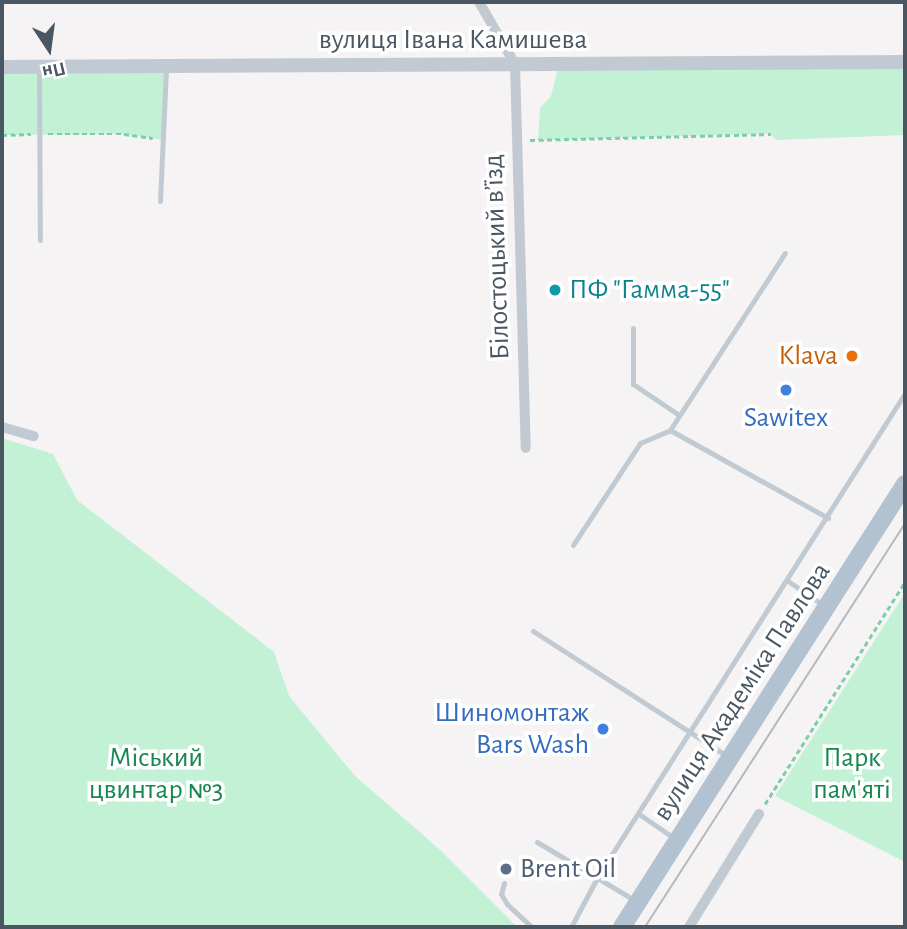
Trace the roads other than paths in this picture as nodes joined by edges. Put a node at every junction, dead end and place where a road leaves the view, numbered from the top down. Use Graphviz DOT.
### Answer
graph roads {
  1 [pos="479,2"];
  2 [pos="905,62"];
  3 [pos="515,64"];
  4 [pos="39,66"];
  5 [pos="167,66"];
  6 [pos="2,67"];
  7 [pos="160,201"];
  8 [pos="40,240"];
  9 [pos="785,253"];
  10 [pos="633,328"];
  11 [pos="905,393"];
  12 [pos="679,415"];
  13 [pos="2,427"];
  14 [pos="670,430"];
  15 [pos="34,436"];
  16 [pos="526,448"];
  17 [pos="905,484"];
  18 [pos="828,518"];
  19 [pos="572,545"];
  20 [pos="788,581"];
  21 [pos="828,608"];
  22 [pos="533,631"];
  23 [pos="691,733"];
  24 [pos="730,758"];
  25 [pos="639,814"];
  26 [pos="759,814"];
  27 [pos="678,840"];
  28 [pos="537,842"];
  29 [pos="598,876"];
  30 [pos="505,883"];
  31 [pos="638,902"];
  32 [pos="532,927"];
  33 [pos="571,927"];
  34 [pos="622,927"];
  35 [pos="689,927"];
  1 -- 3 [label="street"];
  2 -- 3 [label="street, вулиця Івана Камишева"];
  3 -- 5 [label="street, вулиця Івана Камишева"];
  3 -- 16 [label="street, Білостоцький в’їзд"];
  4 -- 5 [label="street, вулиця Івана Камишева"];
  4 -- 6 [label="street, вулиця Івана Камишева"];
  4 -- 8 [label="lane"];
  5 -- 7 [label="lane"];
  9 -- 12 [label="lane"];
  10 -- 12 [label="lane"];
  11 -- 18 [label="lane"];
  12 -- 14 [label="lane"];
  13 -- 15 [label="street"];
  14 -- 18 [label="lane"];
  14 -- 19 [label="lane"];
  17 -- 21 [label="main road, вулиця Академіка Павлова"];
  18 -- 20 [label="lane"];
  20 -- 21 [label="lane"];
  20 -- 23 [label="lane"];
  21 -- 24 [label="main road, вулиця Академіка Павлова"];
  22 -- 23 [label="lane"];
  23 -- 24 [label="lane"];
  23 -- 25 [label="lane"];
  24 -- 27 [label="main road, вулиця Академіка Павлова"];
  25 -- 27 [label="lane"];
  25 -- 29 [label="lane"];
  26 -- 35 [label="street"];
  27 -- 31 [label="main road, вулиця Академіка Павлова"];
  28 -- 29 [label="lane"];
  29 -- 31 [label="lane"];
  29 -- 33 [label="lane"];
  30 -- 32 [label="lane"];
  31 -- 34 [label="main road, вулиця Академіка Павлова"];
}
